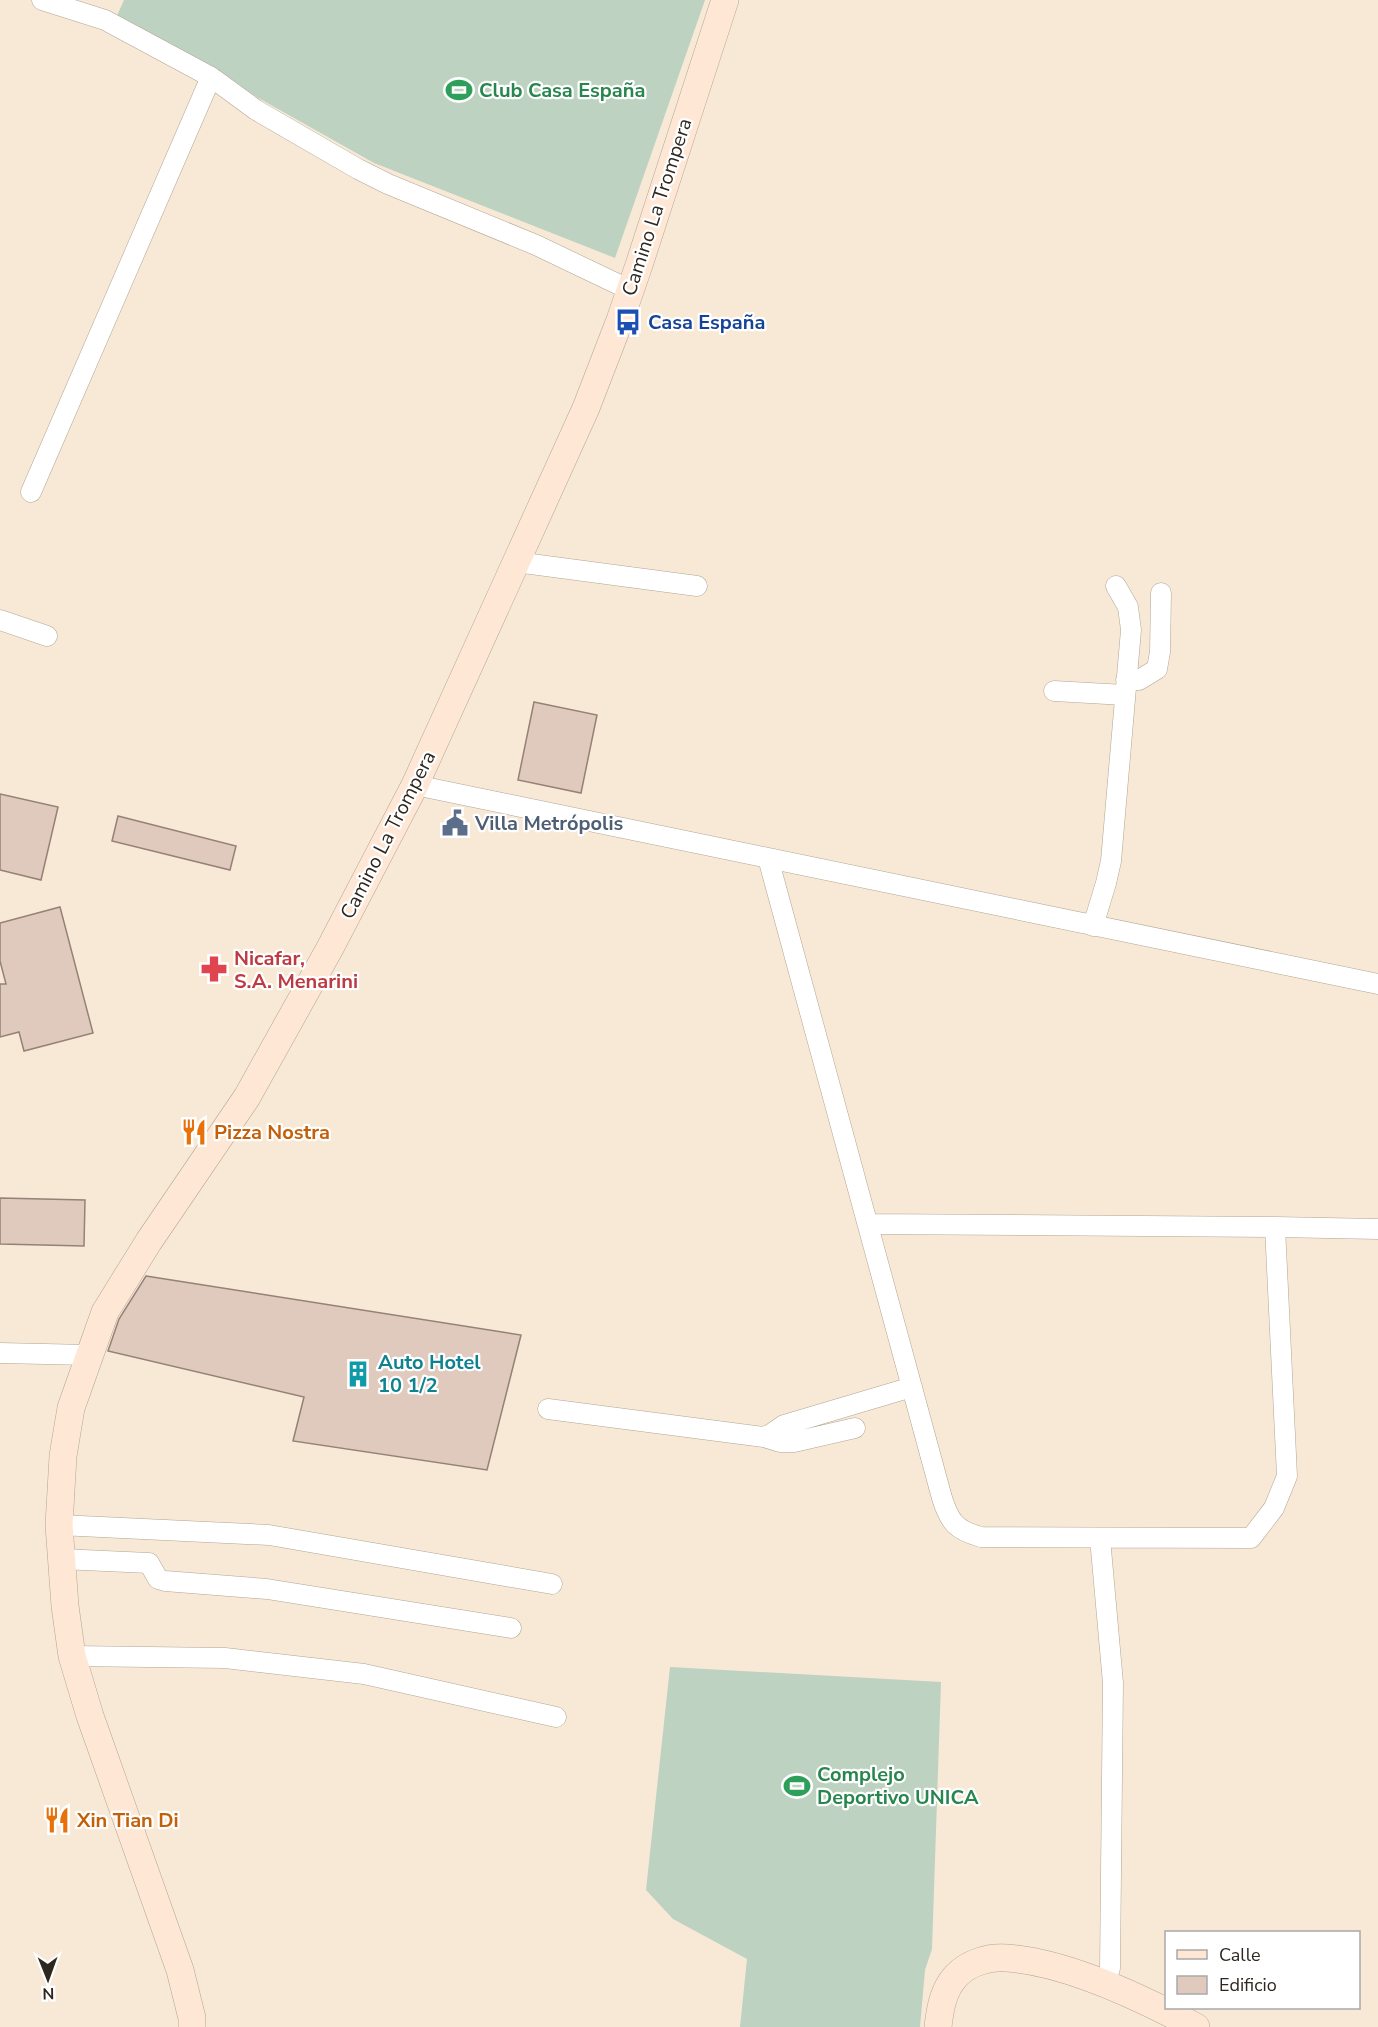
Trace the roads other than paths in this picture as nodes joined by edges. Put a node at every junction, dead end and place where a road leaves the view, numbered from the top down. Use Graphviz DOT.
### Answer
graph roads {
  1 [pos="42,0"];
  2 [pos="725,0"];
  3 [pos="211,77"];
  4 [pos="630,290"];
  5 [pos="31,492"];
  6 [pos="516,562"];
  7 [pos="697,586"];
  8 [pos="1116,586"];
  9 [pos="1161,593"];
  10 [pos="0,620"];
  11 [pos="47,636"];
  12 [pos="1126,688"];
  13 [pos="1054,692"];
  14 [pos="415,784"];
  15 [pos="768,858"];
  16 [pos="1094,926"];
  17 [pos="1378,984"];
  18 [pos="868,1224"];
  19 [pos="1275,1227"];
  20 [pos="1378,1229"];
  21 [pos="0,1353"];
  22 [pos="89,1355"];
  23 [pos="912,1387"];
  24 [pos="548,1409"];
  25 [pos="855,1428"];
  26 [pos="764,1437"];
  27 [pos="59,1525"];
  28 [pos="1100,1538"];
  29 [pos="61,1559"];
  30 [pos="552,1584"];
  31 [pos="512,1628"];
  32 [pos="72,1656"];
  33 [pos="556,1717"];
  34 [pos="1105,1985"];
  35 [pos="192,2027"];
  36 [pos="938,2027"];
  37 [pos="1197,2027"];
  1 -- 3 [label="street"];
  2 -- 4 [label="street, Camino La Trompera"];
  3 -- 4 [label="street"];
  3 -- 5 [label="street"];
  4 -- 6 [label="street, Camino La Trompera"];
  6 -- 7 [label="street"];
  6 -- 14 [label="street, Camino La Trompera"];
  8 -- 12 [label="street"];
  9 -- 12 [label="street"];
  10 -- 11 [label="street"];
  12 -- 13 [label="street"];
  12 -- 16 [label="street"];
  14 -- 15 [label="street"];
  14 -- 22 [label="street, Camino La Trompera"];
  15 -- 16 [label="street"];
  15 -- 18 [label="street"];
  16 -- 17 [label="street"];
  18 -- 19 [label="street"];
  18 -- 23 [label="street"];
  19 -- 20 [label="street"];
  19 -- 28 [label="street"];
  21 -- 22 [label="street"];
  22 -- 27 [label="street, Camino La Trompera"];
  23 -- 26 [label="street"];
  23 -- 28 [label="street"];
  24 -- 26 [label="street"];
  25 -- 26 [label="street"];
  27 -- 29 [label="street, Camino La Trompera"];
  27 -- 30 [label="street"];
  28 -- 34 [label="street"];
  29 -- 31 [label="street"];
  29 -- 32 [label="street, Camino La Trompera"];
  32 -- 33 [label="street"];
  32 -- 35 [label="street, Camino La Trompera"];
  34 -- 36 [label="street"];
  34 -- 37 [label="street"];
}
